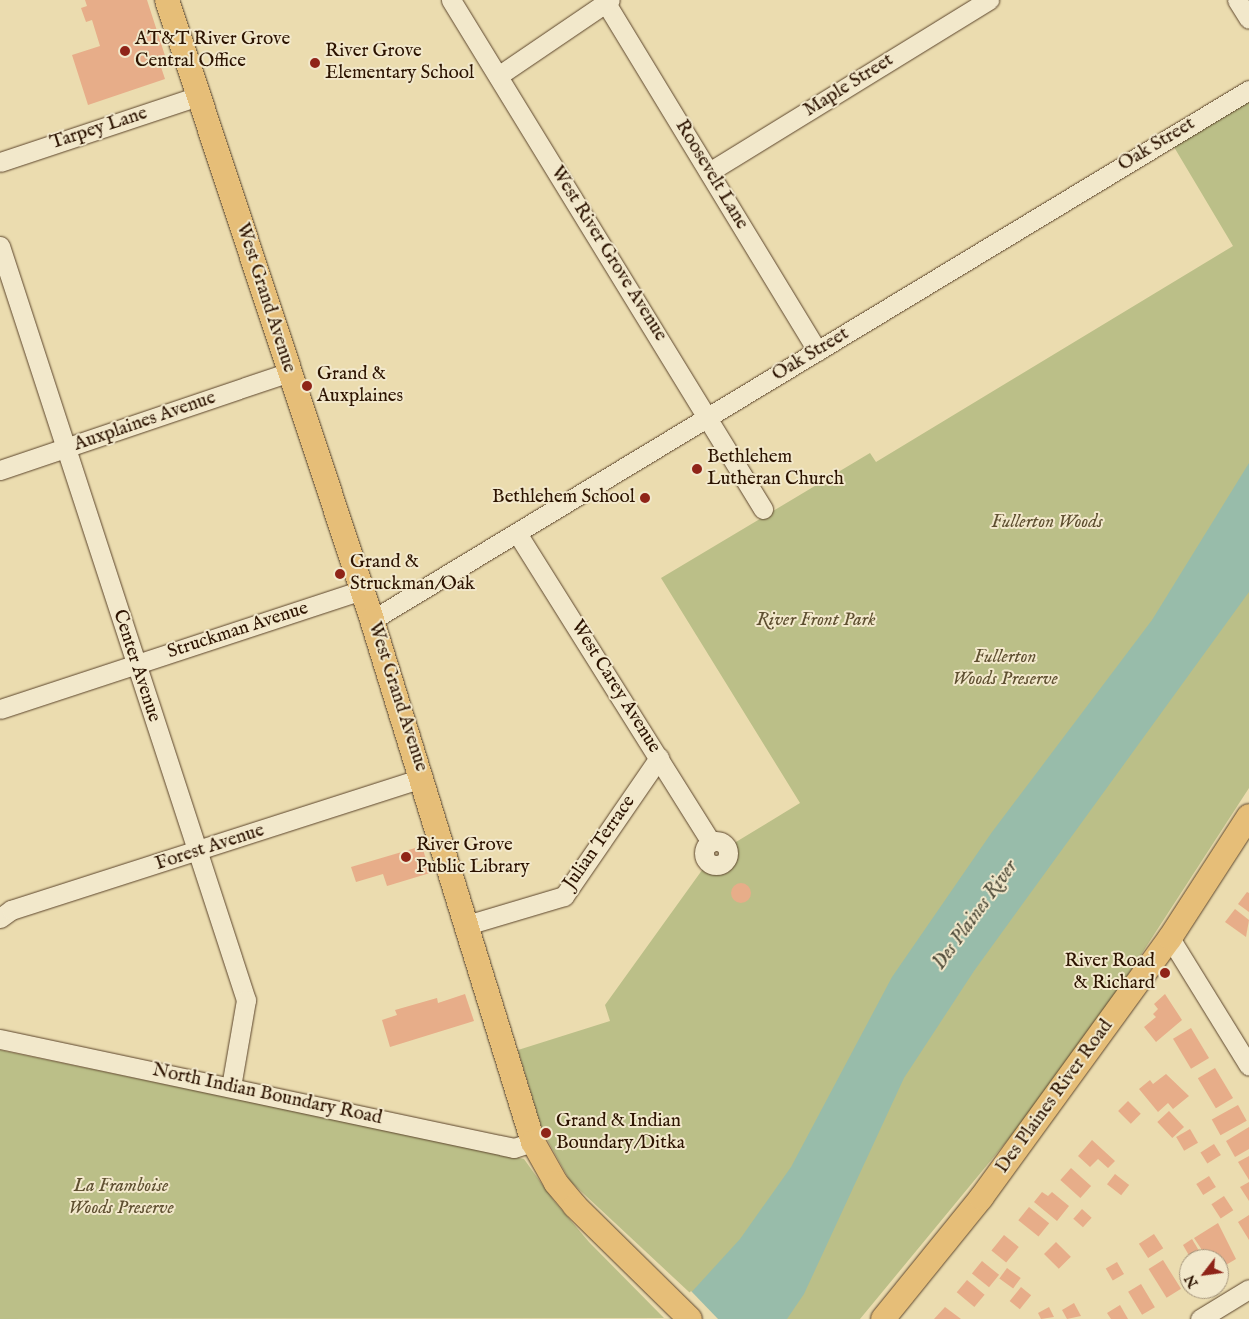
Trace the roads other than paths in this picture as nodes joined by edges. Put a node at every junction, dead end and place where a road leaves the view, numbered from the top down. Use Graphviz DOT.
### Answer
graph roads {
  1 [pos="167,0"];
  2 [pos="451,0"];
  3 [pos="989,0"];
  4 [pos="1237,0"];
  5 [pos="607,1"];
  6 [pos="1249,19"];
  7 [pos="498,76"];
  8 [pos="1249,90"];
  9 [pos="198,96"];
  10 [pos="0,162"];
  11 [pos="709,172"];
  12 [pos="0,246"];
  13 [pos="817,351"];
  14 [pos="290,372"];
  15 [pos="708,417"];
  16 [pos="65,449"];
  17 [pos="0,470"];
  18 [pos="763,509"];
  19 [pos="517,533"];
  20 [pos="363,590"];
  21 [pos="372,620"];
  22 [pos="135,665"];
  23 [pos="0,709"];
  24 [pos="659,758"];
  25 [pos="422,778"];
  26 [pos="1249,816"];
  27 [pos="711,842"];
  28 [pos="198,852"];
  29 [pos="0,918"];
  30 [pos="467,925"];
  31 [pos="1170,938"];
  32 [pos="0,1039"];
  33 [pos="1246,1055"];
  34 [pos="231,1087"];
  35 [pos="533,1142"];
  36 [pos="1249,1289"];
  37 [pos="684,1312"];
  38 [pos="883,1319"];
  39 [pos="1200,1319"];
  1 -- 9 [label="main road, West Grand Avenue"];
  2 -- 7 [label="street, West River Grove Avenue"];
  3 -- 11 [label="street, Maple Street"];
  4 -- 6 [label="street"];
  5 -- 7 [label="street"];
  5 -- 11 [label="street, Roosevelt Lane"];
  7 -- 15 [label="street, West River Grove Avenue"];
  8 -- 13 [label="street, Oak Street"];
  9 -- 10 [label="street, Tarpey Lane"];
  9 -- 14 [label="main road, West Grand Avenue"];
  11 -- 13 [label="street, Roosevelt Lane"];
  12 -- 16 [label="street, Center Avenue"];
  13 -- 15 [label="street, Oak Street"];
  14 -- 16 [label="street, Auxplaines Avenue"];
  14 -- 20 [label="main road, West Grand Avenue"];
  15 -- 18 [label="street, West River Grove Avenue"];
  15 -- 19 [label="street, Oak Street"];
  16 -- 17 [label="street, Auxplaines Avenue"];
  16 -- 22 [label="street, Center Avenue"];
  19 -- 21 [label="street, Oak Street"];
  19 -- 24 [label="street, West Carey Avenue"];
  20 -- 21 [label="main road, West Grand Avenue"];
  20 -- 22 [label="street, Struckman Avenue"];
  21 -- 25 [label="main road, West Grand Avenue"];
  22 -- 23 [label="street, Struckman Avenue"];
  22 -- 28 [label="street, Center Avenue"];
  24 -- 27 [label="street, West Carey Avenue"];
  24 -- 30 [label="street, Julian Terrace"];
  25 -- 28 [label="street, Forest Avenue"];
  25 -- 30 [label="main road, West Grand Avenue"];
  26 -- 31 [label="main road, Des Plaines River Road"];
  28 -- 29 [label="street, Forest Avenue"];
  28 -- 34 [label="street, Center Avenue"];
  30 -- 35 [label="main road, West Grand Avenue"];
  31 -- 33 [label="street"];
  31 -- 38 [label="main road, Des Plaines River Road"];
  32 -- 34 [label="street, North Indian Boundary Road"];
  34 -- 35 [label="street, North Indian Boundary Road"];
  35 -- 37 [label="main road, West Grand Avenue"];
  36 -- 39 [label="street"];
}
